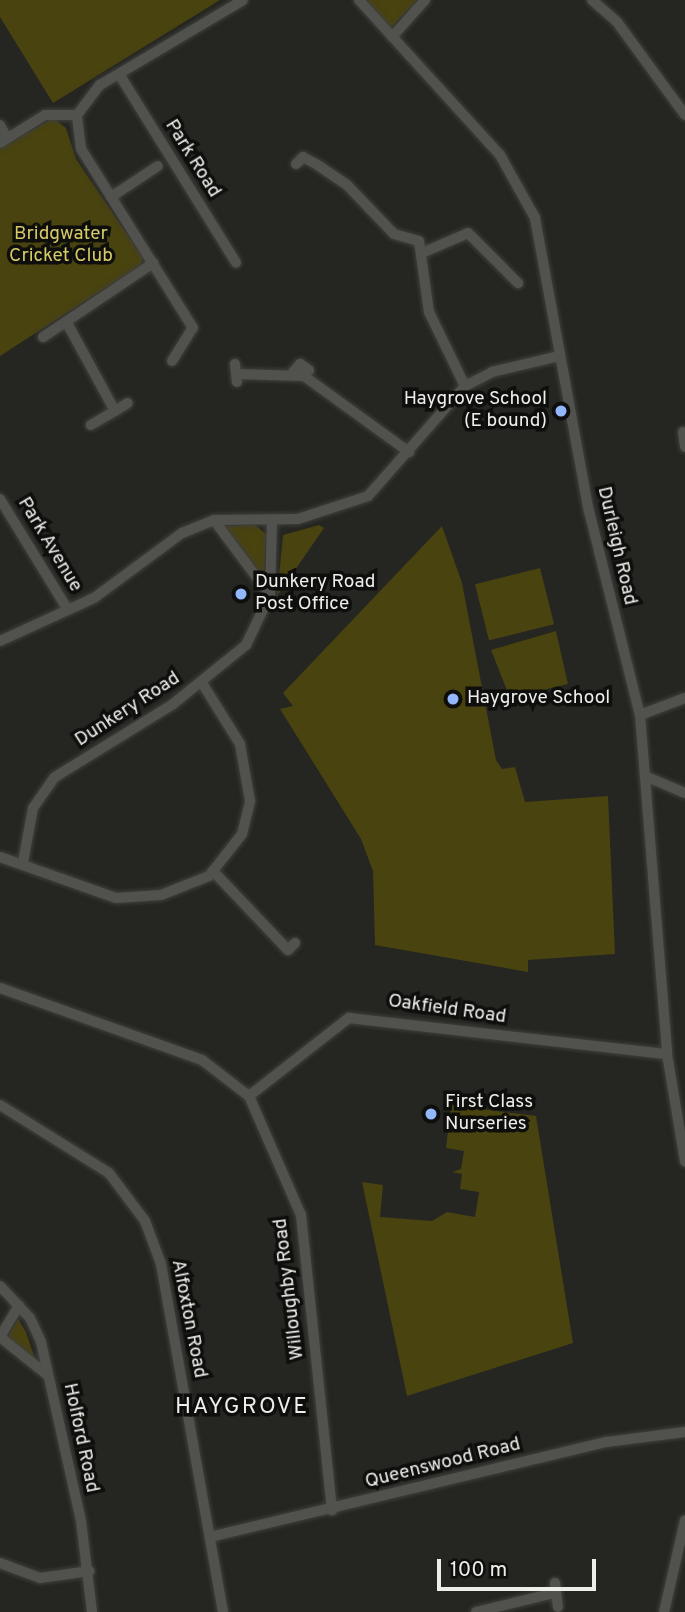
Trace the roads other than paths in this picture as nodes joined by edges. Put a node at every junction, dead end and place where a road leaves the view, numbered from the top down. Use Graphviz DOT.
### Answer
graph roads {
  1 [pos="243,0"];
  2 [pos="359,0"];
  3 [pos="425,0"];
  4 [pos="592,0"];
  5 [pos="392,37"];
  6 [pos="118,74"];
  7 [pos="77,115"];
  8 [pos="685,115"];
  9 [pos="0,125"];
  10 [pos="4,140"];
  11 [pos="296,164"];
  12 [pos="159,166"];
  13 [pos="111,197"];
  14 [pos="468,219"];
  15 [pos="468,233"];
  16 [pos="422,253"];
  17 [pos="153,263"];
  18 [pos="236,263"];
  19 [pos="518,283"];
  20 [pos="67,323"];
  21 [pos="43,337"];
  22 [pos="559,356"];
  23 [pos="172,361"];
  24 [pos="309,370"];
  25 [pos="293,372"];
  26 [pos="237,373"];
  27 [pos="464,386"];
  28 [pos="128,403"];
  29 [pos="115,411"];
  30 [pos="91,425"];
  31 [pos="682,432"];
  32 [pos="685,447"];
  33 [pos="409,452"];
  34 [pos="0,499"];
  35 [pos="214,520"];
  36 [pos="272,521"];
  37 [pos="270,595"];
  38 [pos="68,610"];
  39 [pos="0,641"];
  40 [pos="202,683"];
  41 [pos="685,698"];
  42 [pos="640,715"];
  43 [pos="645,776"];
  44 [pos="685,793"];
  45 [pos="0,857"];
  46 [pos="23,862"];
  47 [pos="214,871"];
  48 [pos="295,943"];
  49 [pos="0,988"];
  50 [pos="667,1054"];
  51 [pos="249,1096"];
  52 [pos="0,1105"];
  53 [pos="685,1162"];
  54 [pos="0,1286"];
  55 [pos="19,1305"];
  56 [pos="0,1337"];
  57 [pos="48,1376"];
  58 [pos="685,1432"];
  59 [pos="332,1510"];
  60 [pos="685,1520"];
  61 [pos="210,1537"];
  62 [pos="0,1563"];
  63 [pos="90,1571"];
  64 [pos="558,1607"];
  65 [pos="92,1612"];
  66 [pos="223,1612"];
  67 [pos="476,1612"];
  68 [pos="663,1612"];
  1 -- 6 [label="street"];
  2 -- 5 [label="street, Durleigh Road"];
  3 -- 5 [label="street"];
  4 -- 8 [label="street"];
  5 -- 22 [label="street, Durleigh Road"];
  6 -- 7 [label="street"];
  6 -- 18 [label="street, Park Road"];
  7 -- 10 [label="street"];
  7 -- 13 [label="street"];
  9 -- 10 [label="street"];
  11 -- 16 [label="street"];
  12 -- 13 [label="street"];
  13 -- 17 [label="street"];
  14 -- 15 [label="street"];
  15 -- 16 [label="street"];
  15 -- 19 [label="street"];
  16 -- 27 [label="street"];
  17 -- 20 [label="street"];
  17 -- 23 [label="street"];
  20 -- 21 [label="street"];
  20 -- 29 [label="street"];
  22 -- 27 [label="street"];
  22 -- 42 [label="street, Durleigh Road"];
  24 -- 25 [label="street"];
  25 -- 26 [label="street"];
  25 -- 33 [label="street"];
  27 -- 33 [label="street"];
  28 -- 29 [label="street"];
  29 -- 30 [label="street"];
  31 -- 32 [label="street"];
  33 -- 36 [label="street"];
  34 -- 38 [label="street, Park Avenue"];
  35 -- 36 [label="street"];
  35 -- 37 [label="street"];
  35 -- 38 [label="street"];
  36 -- 37 [label="street, Dunkery Road"];
  37 -- 40 [label="street, Dunkery Road"];
  38 -- 39 [label="street"];
  40 -- 46 [label="street, Dunkery Road"];
  40 -- 47 [label="street"];
  41 -- 42 [label="street"];
  42 -- 43 [label="street, Durleigh Road"];
  43 -- 44 [label="street"];
  43 -- 50 [label="street, Durleigh Road"];
  45 -- 46 [label="street"];
  46 -- 47 [label="street"];
  47 -- 48 [label="street"];
  49 -- 51 [label="street, Willoughby Road"];
  50 -- 51 [label="street, Oakfield Road"];
  50 -- 53 [label="street, Durleigh Road"];
  51 -- 59 [label="street, Willoughby Road"];
  52 -- 61 [label="street, Alfoxton Road"];
  54 -- 55 [label="street, Holford Road"];
  55 -- 56 [label="street"];
  55 -- 57 [label="street, Holford Road"];
  56 -- 57 [label="street"];
  57 -- 63 [label="street, Holford Road"];
  58 -- 59 [label="street, Queenswood Road"];
  59 -- 61 [label="street, Queenswood Road"];
  60 -- 68 [label="street"];
  61 -- 66 [label="street, Alfoxton Road"];
  62 -- 63 [label="street"];
  63 -- 65 [label="street, Holford Road"];
  64 -- 67 [label="street"];
}
